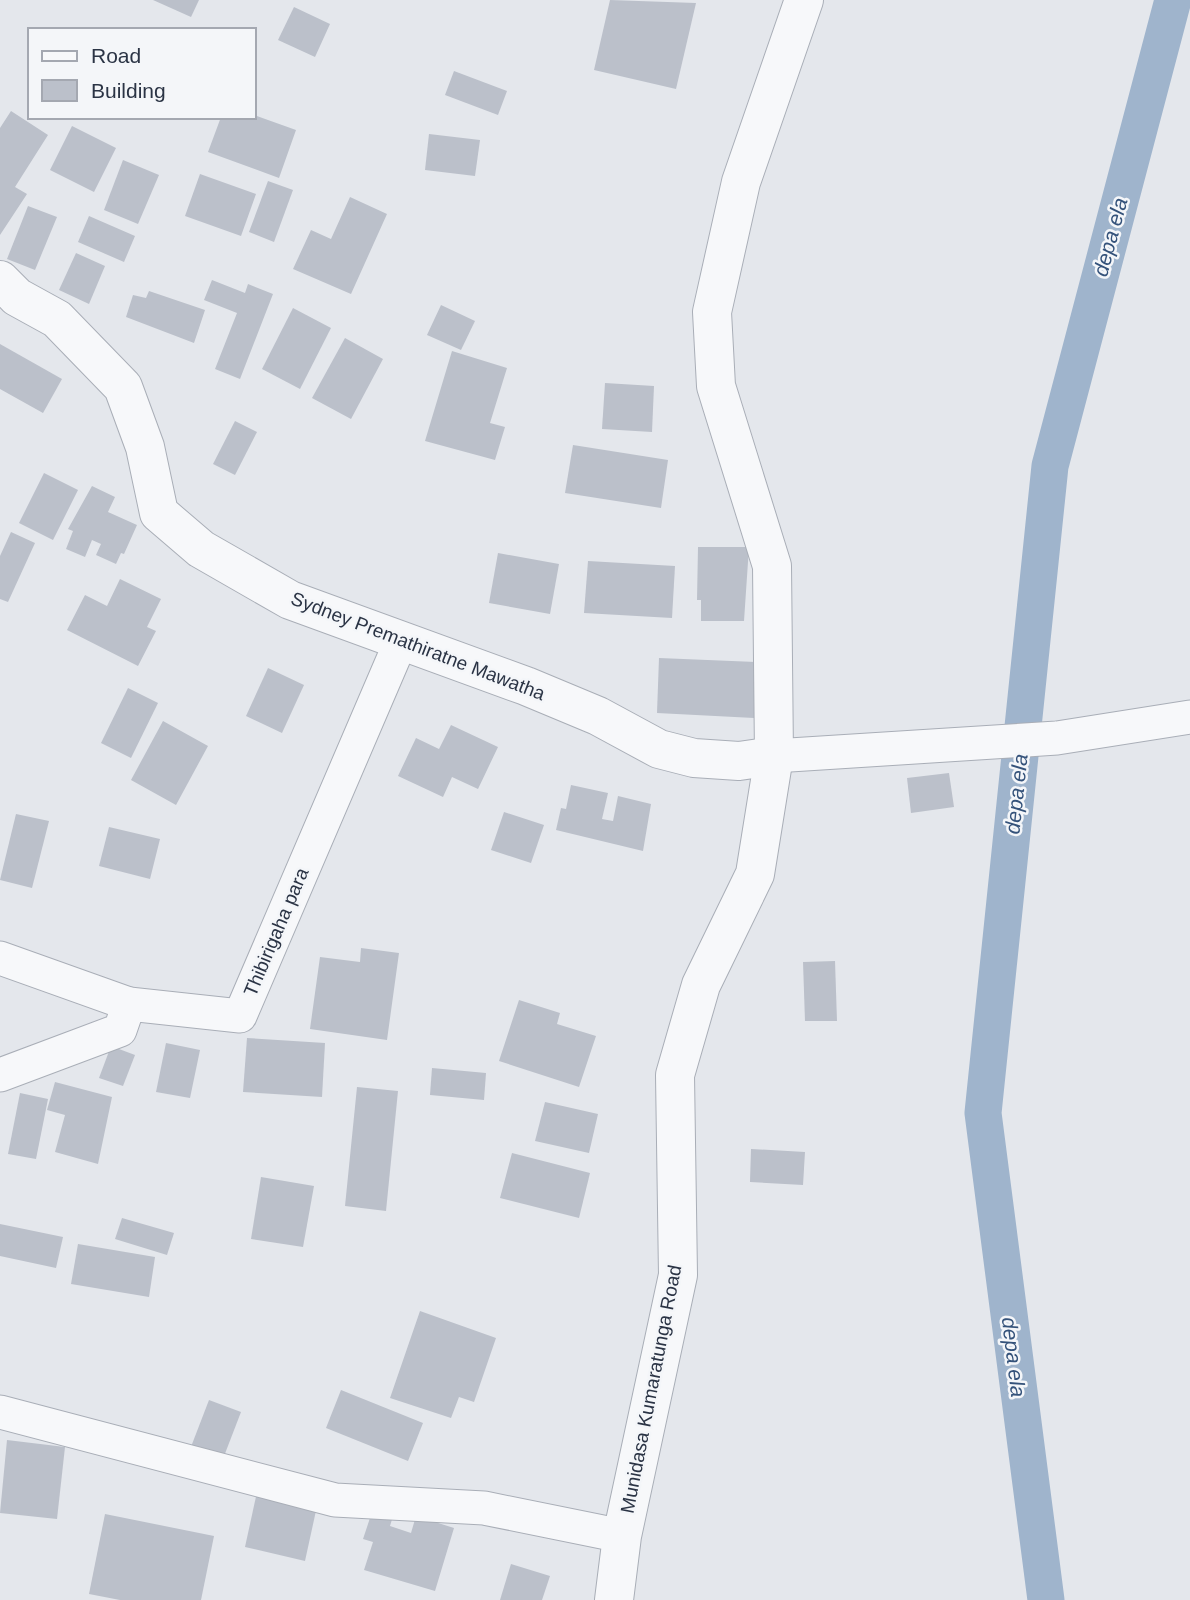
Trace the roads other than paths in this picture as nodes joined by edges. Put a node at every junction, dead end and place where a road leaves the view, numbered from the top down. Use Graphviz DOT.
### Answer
graph roads {
  1 [pos="804,0"];
  2 [pos="0,280"];
  3 [pos="401,641"];
  4 [pos="1190,718"];
  5 [pos="775,756"];
  6 [pos="0,958"];
  7 [pos="129,1004"];
  8 [pos="0,1075"];
  9 [pos="0,1412"];
  10 [pos="622,1536"];
  11 [pos="614,1600"];
  1 -- 5 [label="street, Munidasa Kumaratunga Road"];
  2 -- 3 [label="street, Sydney Premathiratne Mawatha"];
  3 -- 5 [label="street, Sydney Premathiratne Mawatha"];
  3 -- 7 [label="street, Thibirigaha para"];
  4 -- 5 [label="street"];
  5 -- 10 [label="street, Munidasa Kumaratunga Road"];
  6 -- 7 [label="street"];
  7 -- 8 [label="street"];
  9 -- 10 [label="street"];
  10 -- 11 [label="street, Munidasa Kumaratunga Road"];
}
